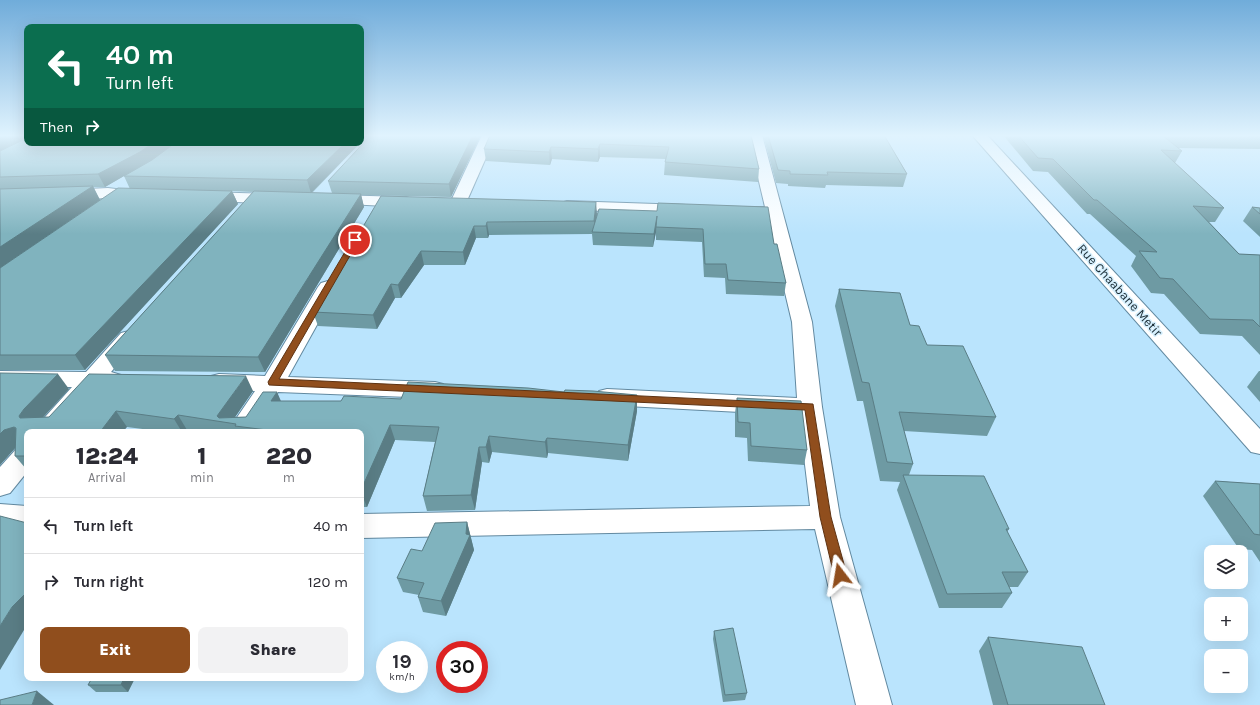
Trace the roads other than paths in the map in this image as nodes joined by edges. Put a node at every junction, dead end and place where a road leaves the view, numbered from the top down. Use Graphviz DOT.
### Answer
graph roads {
  1 [pos="474,168"];
  2 [pos="760,168"];
  3 [pos="1009,168"];
  4 [pos="133,180"];
  5 [pos="321,194"];
  6 [pos="52,196"];
  7 [pos="159,196"];
  8 [pos="191,197"];
  9 [pos="254,198"];
  10 [pos="110,199"];
  11 [pos="293,199"];
  12 [pos="378,202"];
  13 [pos="422,202"];
  14 [pos="459,203"];
  15 [pos="553,206"];
  16 [pos="702,210"];
  17 [pos="726,211"];
  18 [pos="774,212"];
  19 [pos="238,216"];
  20 [pos="366,222"];
  21 [pos="339,268"];
  22 [pos="144,322"];
  23 [pos="0,379"];
  24 [pos="91,380"];
  25 [pos="131,381"];
  26 [pos="202,382"];
  27 [pos="273,382"];
  28 [pos="454,390"];
  29 [pos="589,397"];
  30 [pos="810,407"];
  31 [pos="49,429"];
  32 [pos="242,429"];
  33 [pos="1260,445"];
  34 [pos="24,457"];
  35 [pos="0,485"];
  36 [pos="0,516"];
  37 [pos="826,517"];
  38 [pos="24,518"];
  39 [pos="364,526"];
  40 [pos="874,705"];
  1 -- 14 [label="street"];
  2 -- 18 [label="street"];
  3 -- 33 [label="street, Rue Chaabane Metir"];
  4 -- 10 [label="street"];
  5 -- 12 [label="street"];
  6 -- 10 [label="street"];
  7 -- 10 [label="street"];
  8 -- 9 [label="street"];
  9 -- 11 [label="street"];
  9 -- 19 [label="street"];
  12 -- 13 [label="street"];
  12 -- 20 [label="street"];
  15 -- 16 [label="street"];
  17 -- 18 [label="street"];
  18 -- 30 [label="street"];
  21 -- 27 [label="street"];
  22 -- 24 [label="street"];
  23 -- 24 [label="street"];
  24 -- 25 [label="street"];
  24 -- 31 [label="street"];
  26 -- 27 [label="street"];
  27 -- 28 [label="street"];
  27 -- 32 [label="street"];
  29 -- 30 [label="street"];
  30 -- 37 [label="street"];
  34 -- 35 [label="street"];
  36 -- 38 [label="street"];
  37 -- 39 [label="street"];
  37 -- 40 [label="street"];
}
